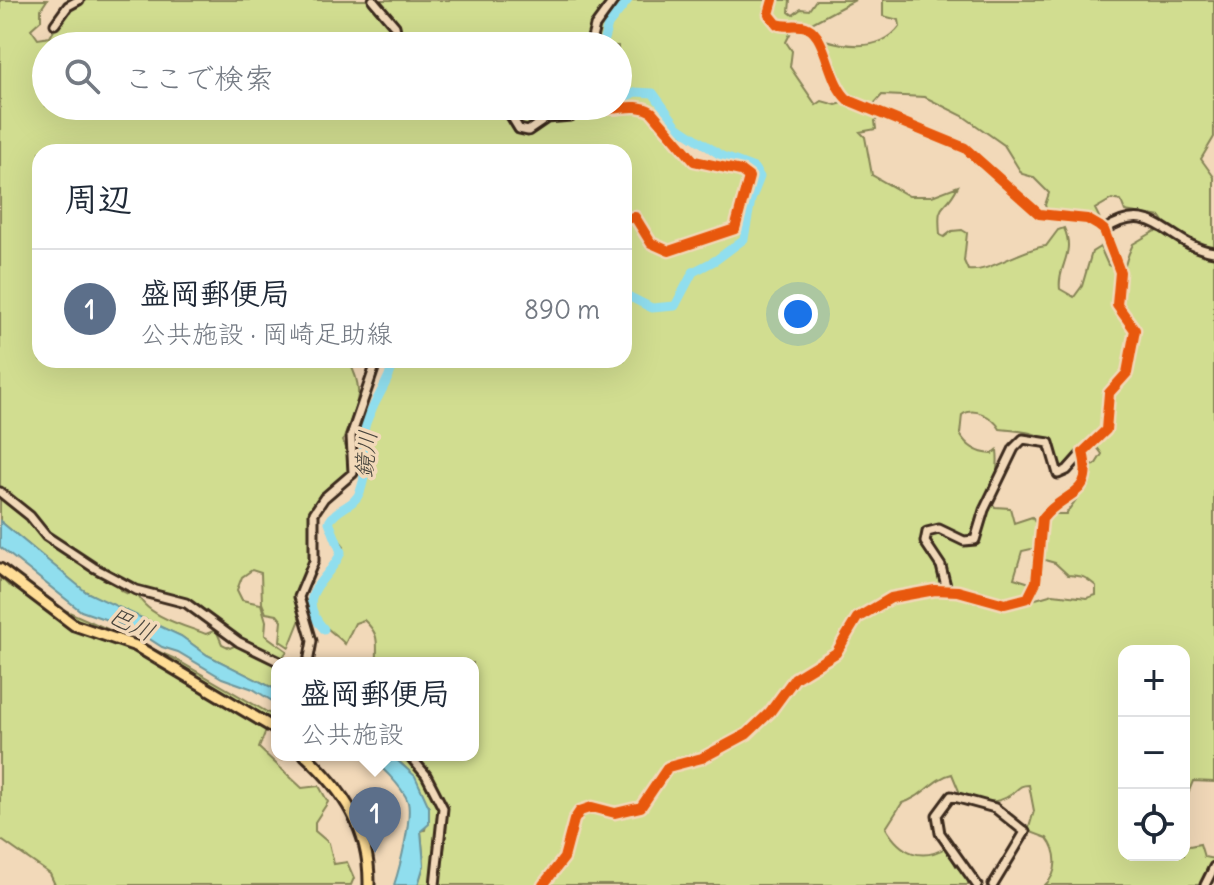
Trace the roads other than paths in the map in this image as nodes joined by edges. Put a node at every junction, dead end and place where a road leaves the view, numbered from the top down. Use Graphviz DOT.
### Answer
graph roads {
  1 [pos="79,0"];
  2 [pos="373,0"];
  3 [pos="614,0"];
  4 [pos="773,0"];
  5 [pos="55,24"];
  6 [pos="395,32"];
  7 [pos="594,32"];
  8 [pos="632,107"];
  9 [pos="514,120"];
  10 [pos="544,120"];
  11 [pos="632,218"];
  12 [pos="1104,230"];
  13 [pos="1214,252"];
  14 [pos="374,368"];
  15 [pos="1083,452"];
  16 [pos="0,492"];
  17 [pos="0,569"];
  18 [pos="947,590"];
  19 [pos="309,657"];
  20 [pos="271,658"];
  21 [pos="271,726"];
  22 [pos="311,761"];
  23 [pos="414,761"];
  24 [pos="1214,867"];
  25 [pos="369,885"];
  26 [pos="435,885"];
  27 [pos="543,885"];
  28 [pos="977,885"];
  29 [pos="993,885"];
  30 [pos="1205,885"];
  1 -- 5 [label="street"];
  2 -- 6 [label="street"];
  3 -- 7 [label="street"];
  4 -- 12 [label="street"];
  8 -- 11 [label="street"];
  9 -- 10 [label="street"];
  12 -- 13 [label="street"];
  12 -- 15 [label="street"];
  14 -- 19 [label="street"];
  15 -- 18 [label="street"];
  15 -- 18 [label="street"];
  16 -- 20 [label="street"];
  17 -- 21 [label="main road"];
  18 -- 27 [label="street"];
  22 -- 25 [label="main road"];
  23 -- 26 [label="street"];
  24 -- 30 [label="street"];
  28 -- 29 [label="street"];
}
